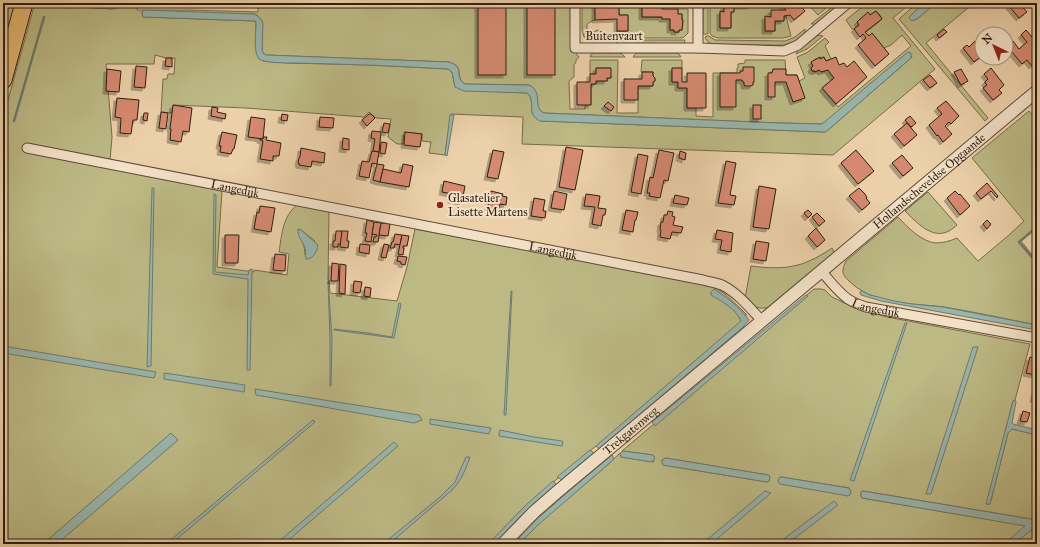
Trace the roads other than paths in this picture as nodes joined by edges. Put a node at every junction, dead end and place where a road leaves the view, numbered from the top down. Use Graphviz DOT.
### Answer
graph roads {
  1 [pos="24,3"];
  2 [pos="574,3"];
  3 [pos="698,3"];
  4 [pos="848,3"];
  5 [pos="698,48"];
  6 [pos="3,80"];
  7 [pos="1037,91"];
  8 [pos="27,148"];
  9 [pos="822,272"];
  10 [pos="762,321"];
  11 [pos="1037,338"];
  12 [pos="503,544"];
  1 -- 6 [label="highway"];
  2 -- 5 [label="street, Buitenvaart"];
  3 -- 5 [label="street"];
  4 -- 5 [label="street, Buitenvaart"];
  7 -- 9 [label="street, Hollandscheveldse Opgaande"];
  8 -- 10 [label="street, Langedijk"];
  9 -- 10 [label="street"];
  9 -- 11 [label="street, Langedijk"];
  10 -- 12 [label="street, Trekgatenweg"];
}
